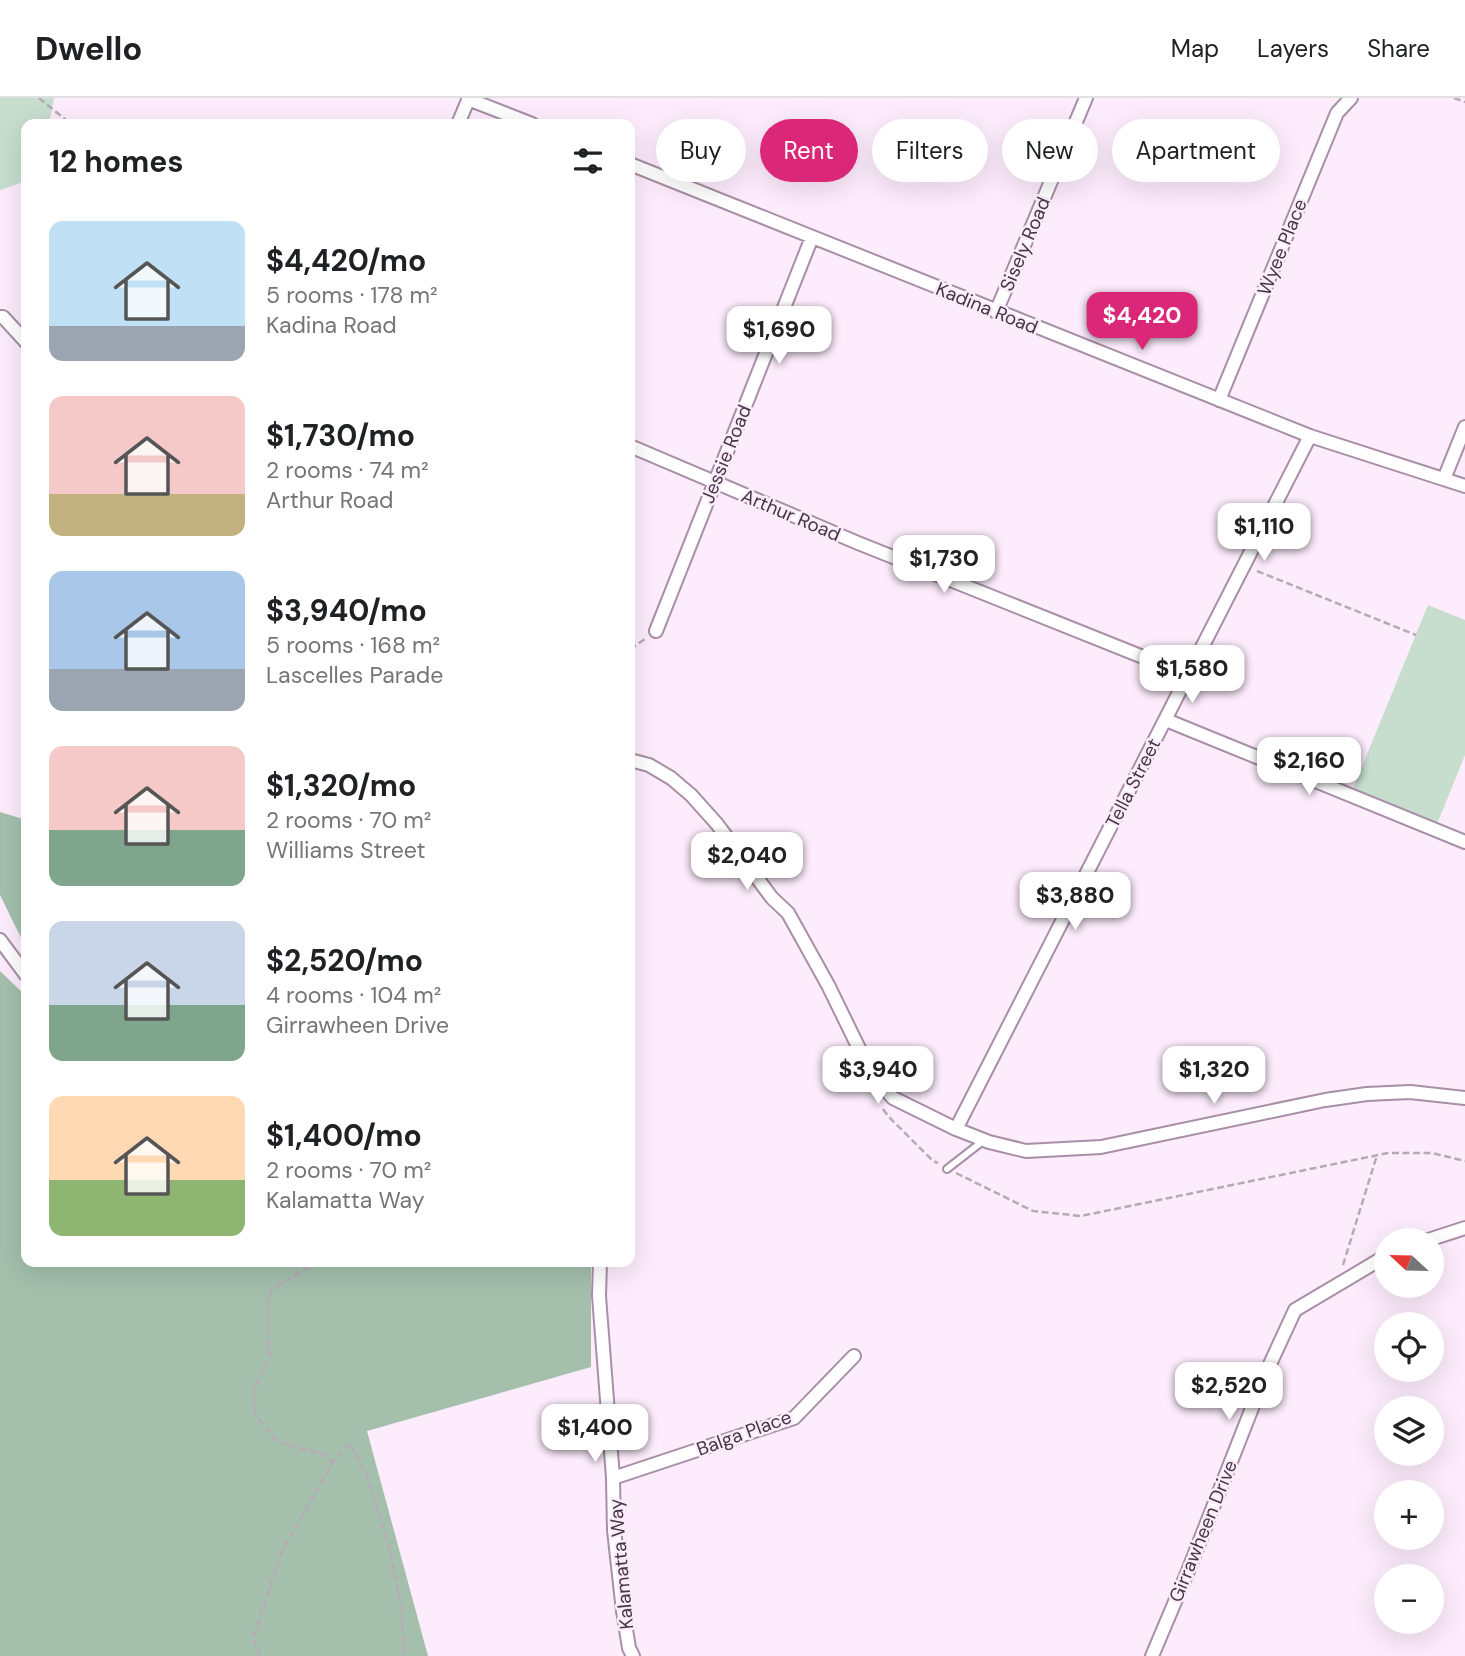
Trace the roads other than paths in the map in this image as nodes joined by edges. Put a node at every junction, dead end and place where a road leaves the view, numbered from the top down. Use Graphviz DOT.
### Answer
graph roads {
  1 [pos="469,98"];
  2 [pos="1086,98"];
  3 [pos="1351,98"];
  4 [pos="460,119"];
  5 [pos="520,119"];
  6 [pos="635,166"];
  7 [pos="813,237"];
  8 [pos="996,312"];
  9 [pos="0,317"];
  10 [pos="21,337"];
  11 [pos="1219,400"];
  12 [pos="1465,427"];
  13 [pos="1310,436"];
  14 [pos="635,448"];
  15 [pos="1444,479"];
  16 [pos="715,482"];
  17 [pos="1465,486"];
  18 [pos="656,631"];
  19 [pos="1188,675"];
  20 [pos="1166,720"];
  21 [pos="635,761"];
  22 [pos="1465,842"];
  23 [pos="0,940"];
  24 [pos="21,968"];
  25 [pos="1465,1098"];
  26 [pos="956,1129"];
  27 [pos="985,1140"];
  28 [pos="947,1168"];
  29 [pos="1465,1228"];
  30 [pos="1444,1235"];
  31 [pos="1374,1263"];
  32 [pos="600,1267"];
  33 [pos="854,1356"];
  34 [pos="613,1478"];
  35 [pos="634,1656"];
  36 [pos="1152,1656"];
  1 -- 4 [label="street"];
  1 -- 5 [label="street"];
  2 -- 8 [label="street, Sisely Road"];
  3 -- 11 [label="street, Wyee Place"];
  6 -- 7 [label="street, Kadina Road"];
  7 -- 8 [label="street, Kadina Road"];
  7 -- 16 [label="street, Jessie Road"];
  8 -- 11 [label="street, Kadina Road"];
  9 -- 10 [label="street"];
  11 -- 13 [label="street, Kadina Road"];
  12 -- 15 [label="street"];
  13 -- 15 [label="street, Kadina Road"];
  13 -- 19 [label="street, Tella Street"];
  14 -- 16 [label="street, Arthur Road"];
  15 -- 17 [label="street, Kadina Road"];
  16 -- 18 [label="street, Jessie Road"];
  16 -- 19 [label="street, Arthur Road"];
  19 -- 20 [label="street, Tella Street"];
  20 -- 22 [label="street"];
  20 -- 26 [label="street, Tella Street"];
  21 -- 26 [label="street"];
  23 -- 24 [label="street"];
  25 -- 27 [label="street"];
  26 -- 27 [label="street"];
  27 -- 28 [label="lane"];
  29 -- 30 [label="street"];
  31 -- 36 [label="street, Girrawheen Drive"];
  32 -- 34 [label="street, Kalamatta Way"];
  33 -- 34 [label="street, Balga Place"];
  34 -- 35 [label="street, Kalamatta Way"];
}
